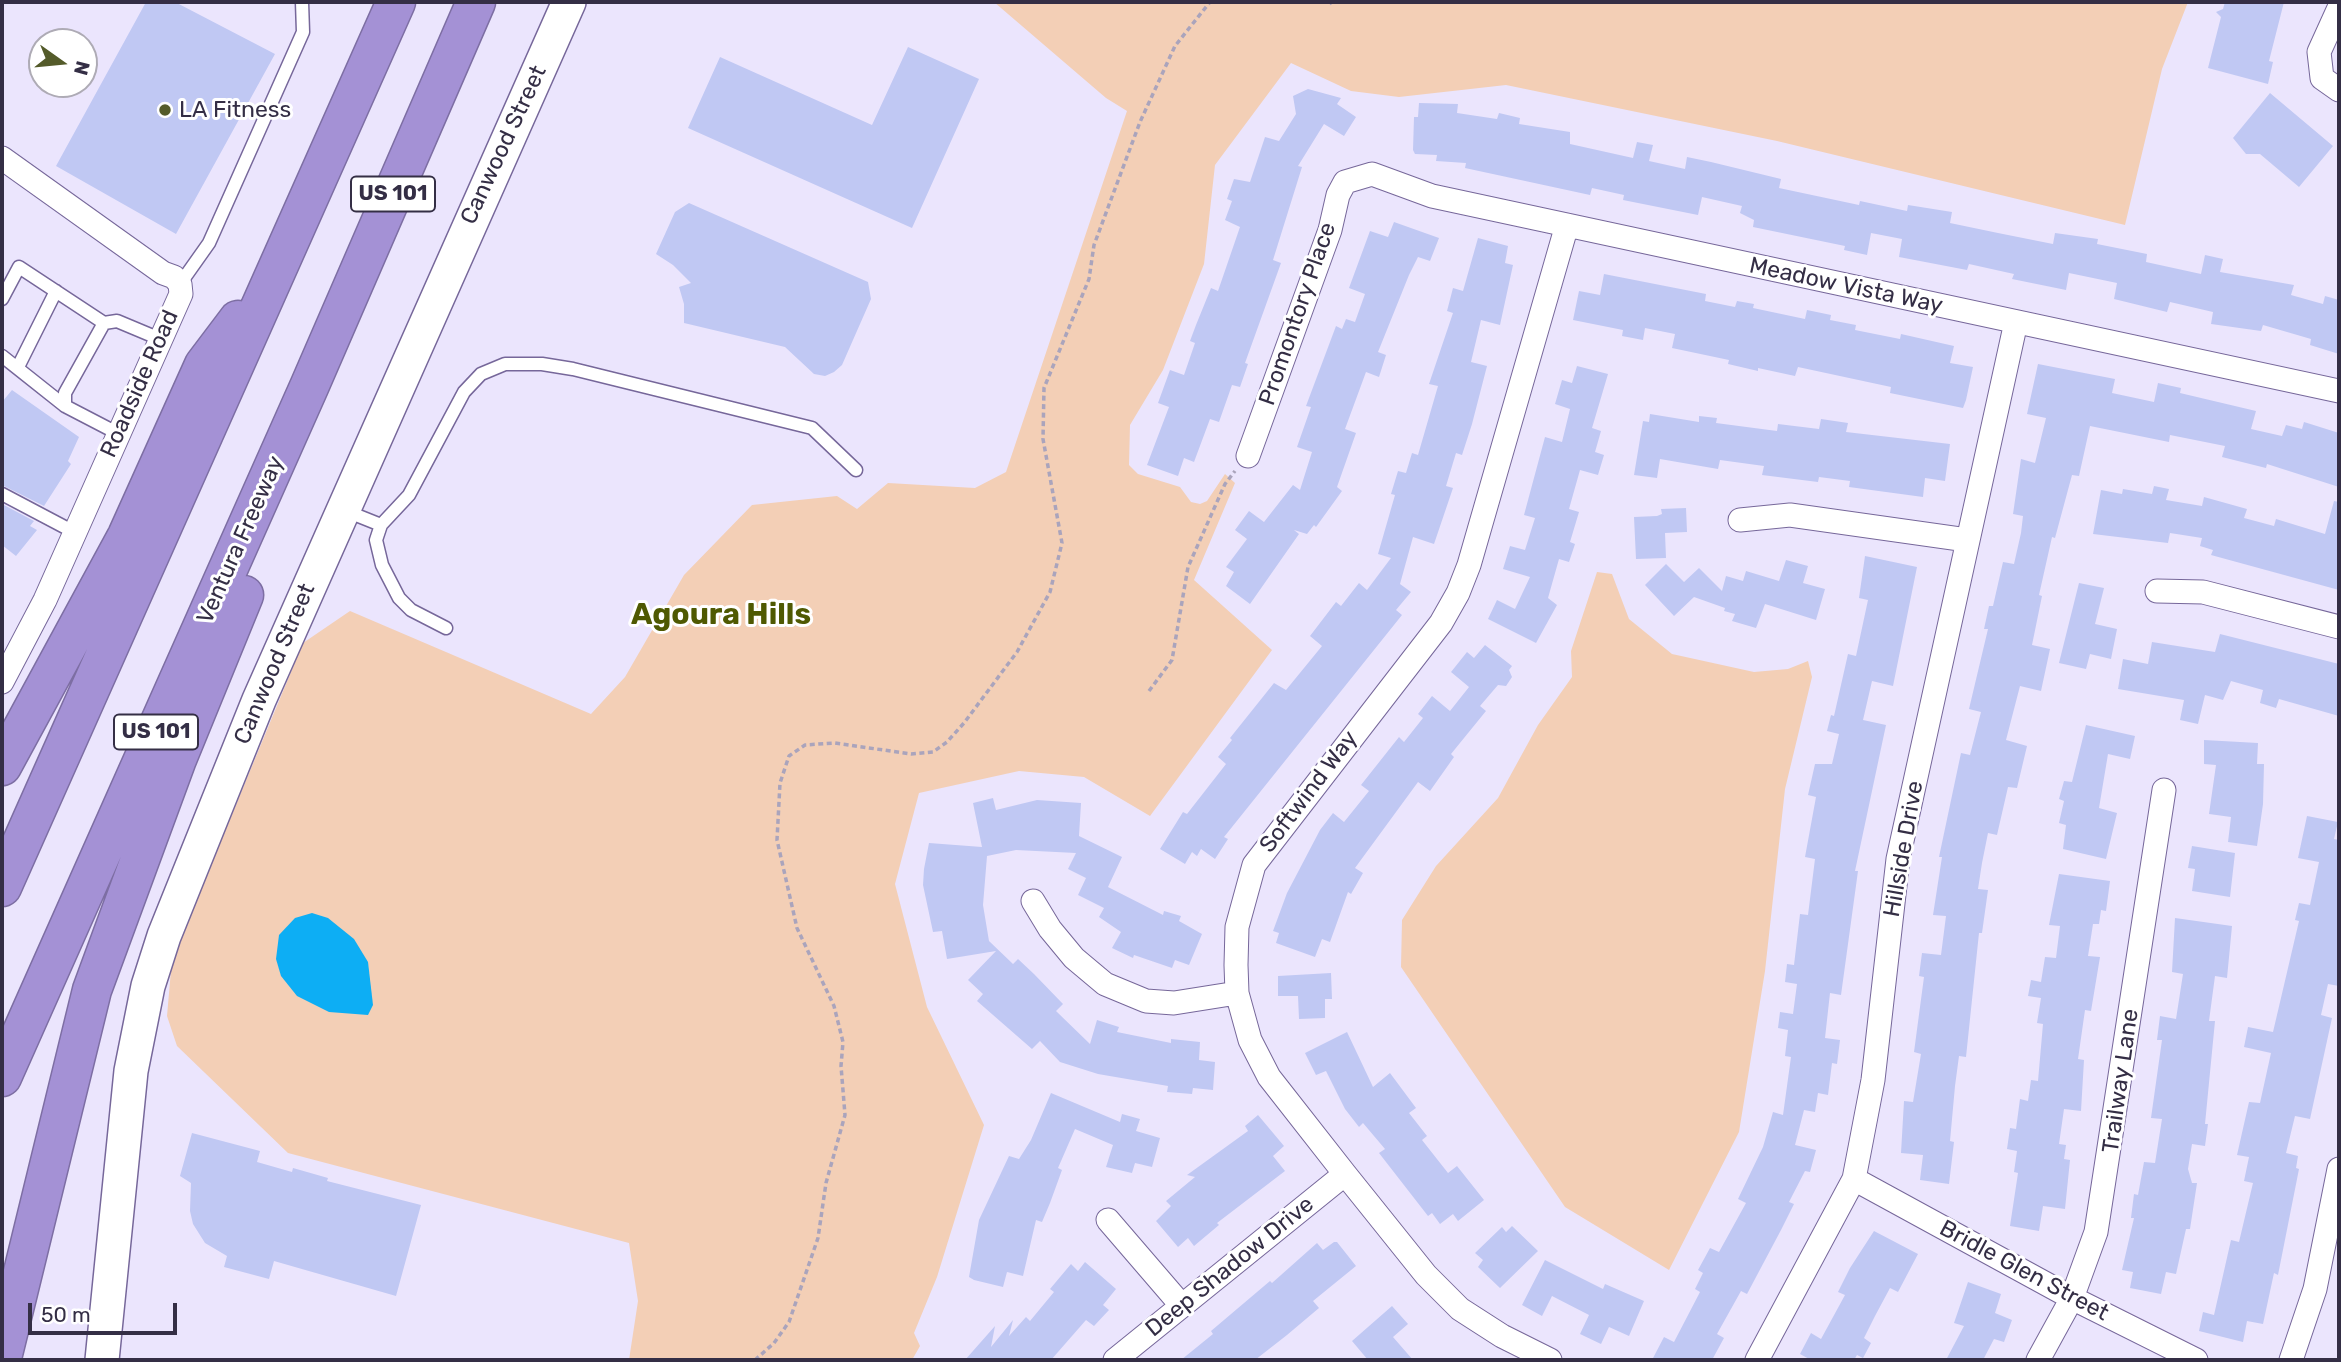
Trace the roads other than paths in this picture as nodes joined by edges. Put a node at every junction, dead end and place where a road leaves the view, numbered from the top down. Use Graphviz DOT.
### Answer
graph roads {
  1 [pos="302,2"];
  2 [pos="396,2"];
  3 [pos="476,2"];
  4 [pos="569,2"];
  5 [pos="2339,8"];
  6 [pos="2331,84"];
  7 [pos="2,158"];
  8 [pos="1356,178"];
  9 [pos="1567,225"];
  10 [pos="279,265"];
  11 [pos="180,284"];
  12 [pos="57,291"];
  13 [pos="2,299"];
  14 [pos="2016,322"];
  15 [pos="104,323"];
  16 [pos="160,339"];
  17 [pos="2,356"];
  18 [pos="18,367"];
  19 [pos="309,387"];
  20 [pos="2339,391"];
  21 [pos="65,406"];
  22 [pos="117,433"];
  23 [pos="1248,456"];
  24 [pos="856,470"];
  25 [pos="2,494"];
  26 [pos="342,509"];
  27 [pos="1740,520"];
  28 [pos="381,525"];
  29 [pos="74,532"];
  30 [pos="1967,540"];
  31 [pos="2157,591"];
  32 [pos="2339,627"];
  33 [pos="446,628"];
  34 [pos="5,666"];
  35 [pos="2,766"];
  36 [pos="2164,790"];
  37 [pos="2,887"];
  38 [pos="1033,901"];
  39 [pos="1237,993"];
  40 [pos="2,1077"];
  41 [pos="2339,1170"];
  42 [pos="1345,1174"];
  43 [pos="1854,1179"];
  44 [pos="1108,1220"];
  45 [pos="2072,1298"];
  46 [pos="1182,1306"];
  47 [pos="2,1358"];
  48 [pos="102,1360"];
  49 [pos="1115,1360"];
  50 [pos="1550,1360"];
  51 [pos="1757,1360"];
  52 [pos="2038,1360"];
  53 [pos="2196,1360"];
  54 [pos="2291,1360"];
  1 -- 11 [label="lane"];
  2 -- 10 [label="highway, US 101"];
  3 -- 19 [label="highway, Ventura Freeway / US 101"];
  4 -- 26 [label="street, Canwood Street"];
  5 -- 6 [label="street"];
  7 -- 11 [label="street, Roadside Road"];
  8 -- 9 [label="street, Meadow Vista Way"];
  8 -- 23 [label="street, Promontory Place"];
  9 -- 14 [label="street, Meadow Vista Way"];
  9 -- 39 [label="street, Softwind Way"];
  10 -- 35 [label="highway"];
  10 -- 37 [label="highway, US 101"];
  11 -- 16 [label="street, Roadside Road"];
  12 -- 13 [label="lane"];
  12 -- 15 [label="lane"];
  12 -- 18 [label="lane"];
  14 -- 20 [label="street, Meadow Vista Way"];
  14 -- 30 [label="street, Hillside Drive"];
  15 -- 16 [label="lane"];
  15 -- 21 [label="lane"];
  16 -- 22 [label="street, Roadside Road"];
  17 -- 18 [label="lane"];
  18 -- 21 [label="lane"];
  19 -- 40 [label="highway, Ventura Freeway / US 101"];
  19 -- 47 [label="highway"];
  21 -- 22 [label="lane"];
  22 -- 29 [label="street, Roadside Road"];
  24 -- 28 [label="lane"];
  25 -- 29 [label="lane"];
  26 -- 28 [label="lane"];
  26 -- 48 [label="street, Canwood Street"];
  27 -- 30 [label="street"];
  28 -- 33 [label="lane"];
  29 -- 34 [label="street, Roadside Road"];
  30 -- 43 [label="street, Hillside Drive"];
  31 -- 32 [label="street"];
  36 -- 45 [label="street, Trailway Lane"];
  38 -- 39 [label="street"];
  39 -- 42 [label="street, Softwind Way"];
  41 -- 54 [label="street"];
  42 -- 46 [label="street, Deep Shadow Drive"];
  42 -- 50 [label="street, Softwind Way"];
  43 -- 45 [label="street, Bridle Glen Street"];
  43 -- 51 [label="street, Hillside Drive"];
  44 -- 46 [label="street"];
  45 -- 52 [label="street, Trailway Lane"];
  45 -- 53 [label="street, Bridle Glen Street"];
  46 -- 49 [label="street, Deep Shadow Drive"];
}
